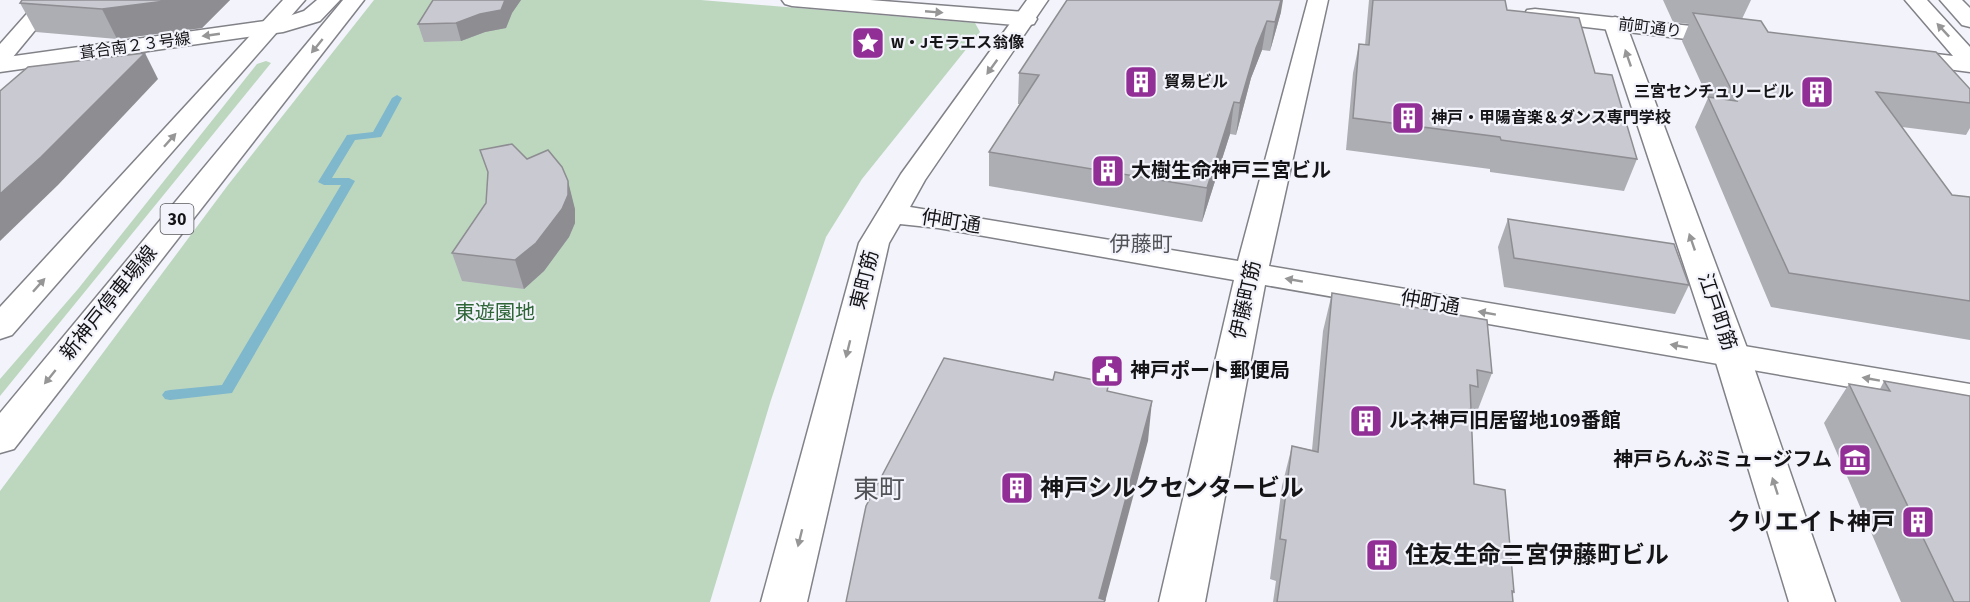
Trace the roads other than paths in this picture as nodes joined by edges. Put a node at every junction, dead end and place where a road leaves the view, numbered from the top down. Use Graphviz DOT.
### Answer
graph roads {
  1 [pos="50,0"];
  2 [pos="294,0"];
  3 [pos="306,0"];
  4 [pos="330,0"];
  5 [pos="354,0"];
  6 [pos="792,0"];
  7 [pos="1318,0"];
  8 [pos="1915,0"];
  9 [pos="1950,0"];
  10 [pos="1563,9"];
  11 [pos="1032,10"];
  12 [pos="1519,13"];
  13 [pos="1970,20"];
  14 [pos="274,23"];
  15 [pos="1615,24"];
  16 [pos="1745,39"];
  17 [pos="1876,54"];
  18 [pos="0,58"];
  19 [pos="1970,63"];
  20 [pos="0,65"];
  21 [pos="890,214"];
  22 [pos="1251,273"];
  23 [pos="0,328"];
  24 [pos="1732,356"];
  25 [pos="1970,396"];
  26 [pos="0,439"];
  27 [pos="784,602"];
  28 [pos="1182,602"];
  29 [pos="1812,602"];
  1 -- 18 [label="street"];
  2 -- 14 [label="street"];
  3 -- 14 [label="street"];
  4 -- 14 [label="street, 葺合南２３号線"];
  5 -- 26 [label="street, 新神戸停車場線 / 30, one-way"];
  6 -- 11 [label="street, one-way"];
  7 -- 22 [label="street, 伊藤町筋"];
  19 -- 8 [label="street, one-way"];
  9 -- 13 [label="street"];
  10 -- 12 [label="street, 前町通り"];
  10 -- 15 [label="street, 前町通り"];
  11 -- 21 [label="street, 東町筋, one-way"];
  14 -- 20 [label="street, 葺合南２３号線, one-way"];
  23 -- 14 [label="street, one-way"];
  15 -- 16 [label="street, 前町通り"];
  24 -- 15 [label="street, 江戸町筋, one-way"];
  17 -- 19 [label="street"];
  21 -- 22 [label="street, 仲町通"];
  21 -- 27 [label="street, 東町筋, one-way"];
  24 -- 22 [label="street, 仲町通, one-way"];
  22 -- 28 [label="street, 伊藤町筋"];
  25 -- 24 [label="street, 仲町通, one-way"];
  29 -- 24 [label="street, 江戸町筋, one-way"];
}
